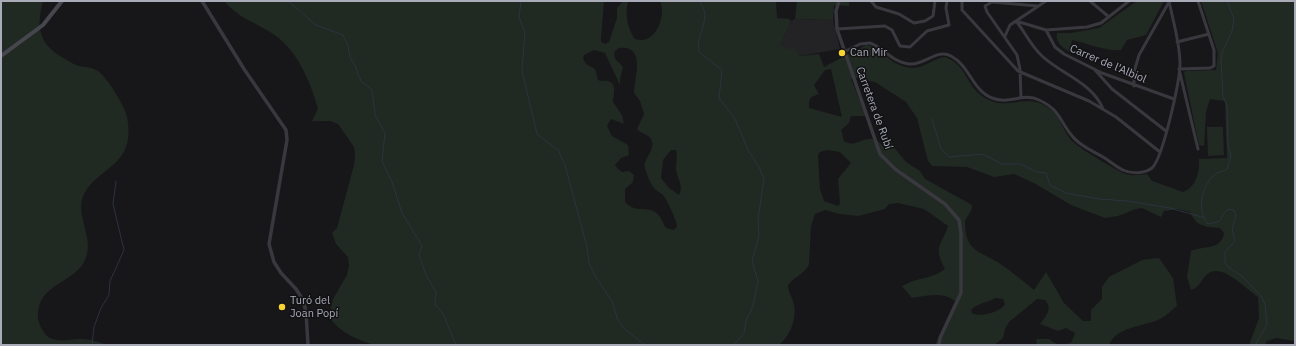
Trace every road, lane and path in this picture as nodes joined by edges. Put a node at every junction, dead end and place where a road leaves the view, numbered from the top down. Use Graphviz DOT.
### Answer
graph roads {
  1 [pos="62,1"];
  2 [pos="202,1"];
  3 [pos="839,1"];
  4 [pos="871,1"];
  5 [pos="935,1"];
  6 [pos="947,1"];
  7 [pos="962,1"];
  8 [pos="1046,1"];
  9 [pos="1090,1"];
  10 [pos="1121,1"];
  11 [pos="1129,1"];
  12 [pos="1169,1"];
  13 [pos="1198,1"];
  14 [pos="1125,4"];
  15 [pos="1038,6"];
  16 [pos="1109,17"];
  17 [pos="1016,21"];
  18 [pos="837,29"];
  19 [pos="1046,30"];
  20 [pos="1209,34"];
  21 [pos="1005,36"];
  22 [pos="1177,42"];
  23 [pos="844,52"];
  24 [pos="1,56"];
  25 [pos="1179,69"];
  26 [pos="1095,70"];
  27 [pos="1020,72"];
  28 [pos="1134,86"];
  29 [pos="1021,98"];
  30 [pos="1174,99"];
  31 [pos="1103,109"];
  32 [pos="1166,131"];
  33 [pos="1198,149"];
  34 [pos="1160,152"];
  35 [pos="308,345"];
  36 [pos="939,345"];
  1 -- 24 [label="main road"];
  2 -- 35 [label="street"];
  3 -- 18 [label="street, Carretera de Rubí"];
  4 -- 5 [label="street"];
  6 -- 18 [label="street"];
  7 -- 27 [label="street"];
  8 -- 15 [label="street"];
  9 -- 16 [label="street"];
  10 -- 14 [label="street"];
  11 -- 14 [label="street"];
  12 -- 22 [label="street"];
  12 -- 28 [label="street"];
  13 -- 20 [label="street"];
  14 -- 16 [label="street"];
  15 -- 17 [label="street"];
  15 -- 21 [label="street"];
  16 -- 19 [label="street"];
  17 -- 19 [label="street"];
  17 -- 21 [label="street"];
  17 -- 31 [label="street"];
  18 -- 23 [label="street, Carretera de Rubí"];
  19 -- 26 [label="street, Carrer de l'Albiol"];
  20 -- 22 [label="street"];
  20 -- 25 [label="street"];
  21 -- 27 [label="street"];
  22 -- 25 [label="street"];
  23 -- 29 [label="street"];
  23 -- 36 [label="street, Carretera de Rubí"];
  25 -- 30 [label="street"];
  25 -- 33 [label="street"];
  26 -- 28 [label="street, Carrer de l'Albiol"];
  26 -- 32 [label="street"];
  27 -- 29 [label="street"];
  27 -- 31 [label="street"];
  28 -- 30 [label="street, Carrer de l'Albiol"];
  29 -- 34 [label="street"];
  30 -- 32 [label="street"];
  31 -- 34 [label="street"];
  32 -- 34 [label="street"];
}
